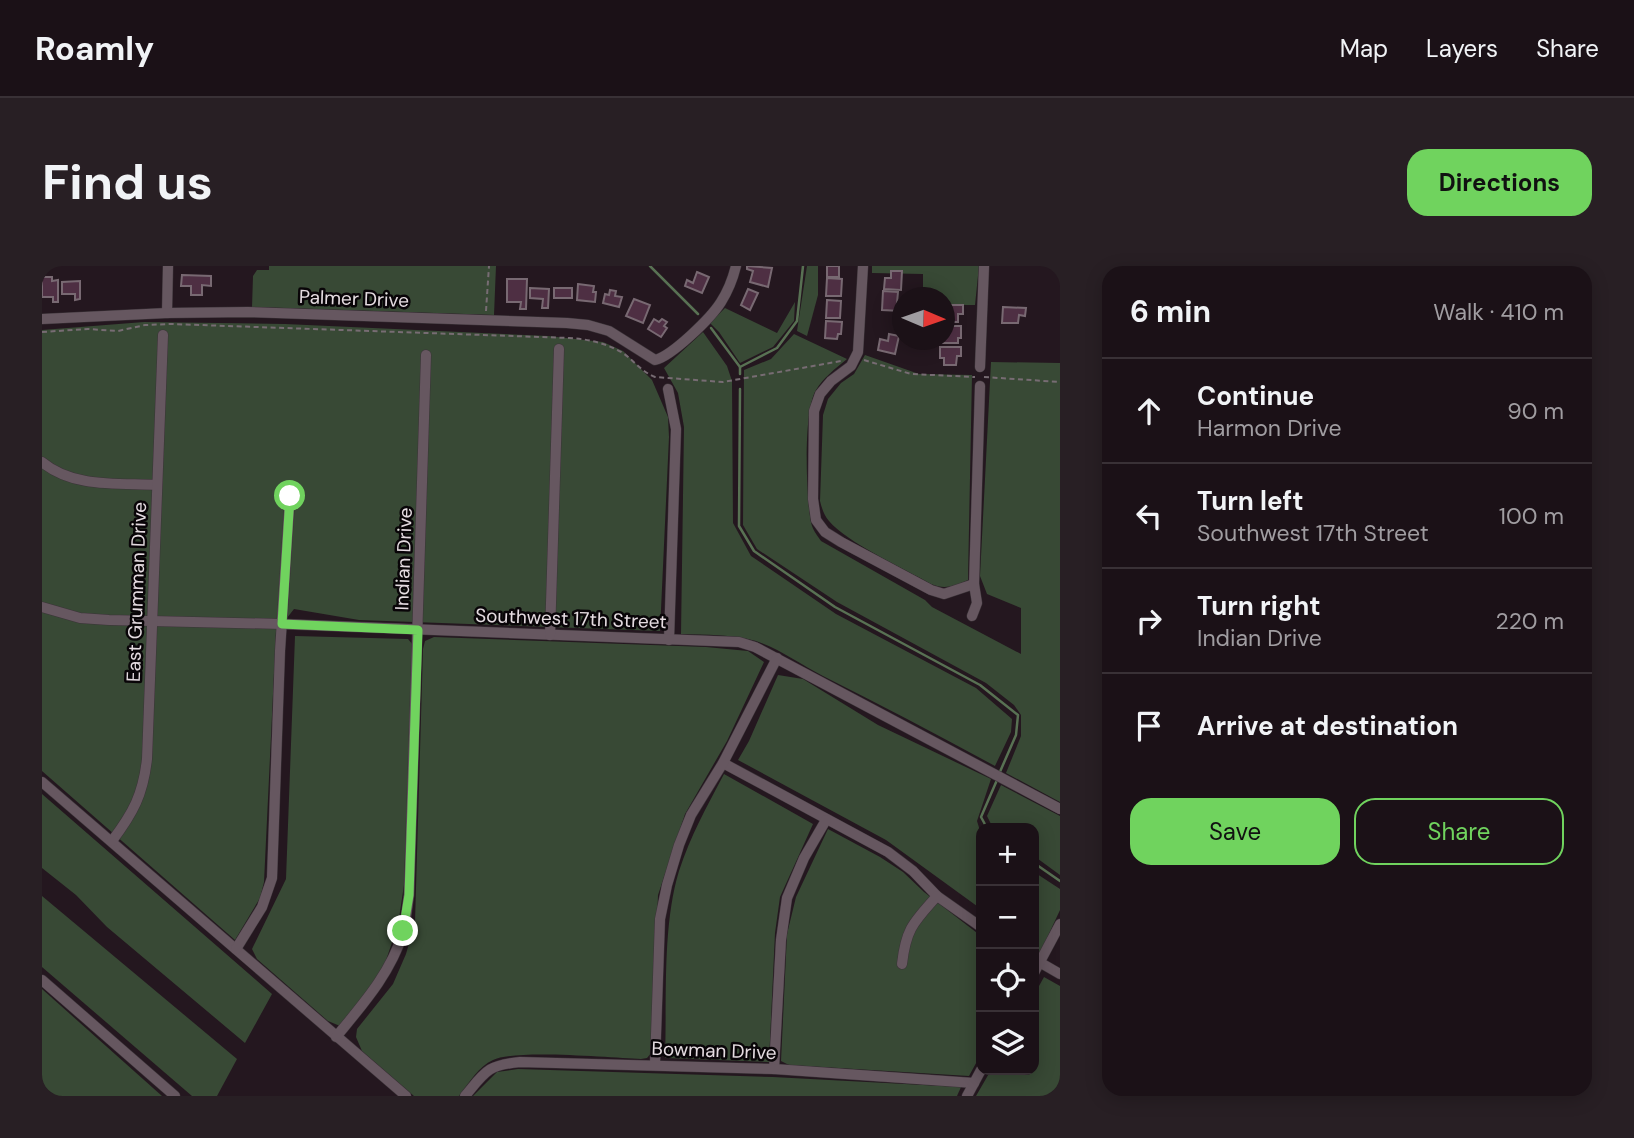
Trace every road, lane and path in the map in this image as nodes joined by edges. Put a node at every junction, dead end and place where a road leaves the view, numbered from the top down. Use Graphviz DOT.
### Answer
graph roads {
  1 [pos="168,266"];
  2 [pos="489,266"];
  3 [pos="736,266"];
  4 [pos="863,266"];
  5 [pos="984,266"];
  6 [pos="486,312"];
  7 [pos="167,313"];
  8 [pos="42,319"];
  9 [pos="163,335"];
  10 [pos="559,349"];
  11 [pos="426,355"];
  12 [pos="980,367"];
  13 [pos="980,386"];
  14 [pos="667,388"];
  15 [pos="42,462"];
  16 [pos="157,485"];
  17 [pos="290,496"];
  18 [pos="974,584"];
  19 [pos="42,607"];
  20 [pos="972,616"];
  21 [pos="153,622"];
  22 [pos="282,624"];
  23 [pos="418,630"];
  24 [pos="550,635"];
  25 [pos="669,640"];
  26 [pos="777,659"];
  27 [pos="723,763"];
  28 [pos="42,782"];
  29 [pos="1060,809"];
  30 [pos="826,820"];
  31 [pos="112,841"];
  32 [pos="937,895"];
  33 [pos="976,923"];
  34 [pos="1060,924"];
  35 [pos="236,949"];
  36 [pos="1039,958"];
  37 [pos="1039,962"];
  38 [pos="902,964"];
  39 [pos="1060,974"];
  40 [pos="42,980"];
  41 [pos="337,1037"];
  42 [pos="655,1064"];
  43 [pos="774,1069"];
  44 [pos="978,1075"];
  45 [pos="974,1083"];
  46 [pos="175,1096"];
  47 [pos="406,1096"];
  48 [pos="465,1096"];
  49 [pos="967,1096"];
  1 -- 7 [label="street"];
  2 -- 6 [label="path"];
  3 -- 7 [label="street, Palmer Drive"];
  4 -- 18 [label="street"];
  5 -- 12 [label="street"];
  7 -- 8 [label="street, Palmer Drive"];
  9 -- 16 [label="street, East Grumman Drive"];
  10 -- 24 [label="street"];
  11 -- 23 [label="street, Indian Drive"];
  13 -- 18 [label="street"];
  14 -- 25 [label="street"];
  15 -- 16 [label="street"];
  16 -- 21 [label="street, East Grumman Drive"];
  17 -- 22 [label="street"];
  18 -- 20 [label="street"];
  19 -- 21 [label="street, Southwest 17th Street"];
  21 -- 22 [label="street, Southwest 17th Street"];
  21 -- 31 [label="street, East Grumman Drive"];
  22 -- 23 [label="street, Southwest 17th Street"];
  22 -- 35 [label="street"];
  23 -- 24 [label="street, Southwest 17th Street"];
  23 -- 41 [label="street, Indian Drive"];
  24 -- 25 [label="street, Southwest 17th Street"];
  25 -- 26 [label="street, Southwest 17th Street"];
  26 -- 27 [label="street"];
  26 -- 29 [label="street, Southwest 17th Street"];
  27 -- 30 [label="street"];
  27 -- 42 [label="street"];
  28 -- 31 [label="street"];
  30 -- 32 [label="street"];
  30 -- 43 [label="street"];
  31 -- 35 [label="street"];
  32 -- 33 [label="street"];
  32 -- 38 [label="street"];
  34 -- 36 [label="street"];
  35 -- 41 [label="street"];
  37 -- 39 [label="street"];
  40 -- 46 [label="street"];
  41 -- 47 [label="street"];
  42 -- 43 [label="street, Bowman Drive"];
  42 -- 48 [label="street, Bowman Drive"];
  43 -- 45 [label="street, Bowman Drive"];
  44 -- 45 [label="street"];
  45 -- 49 [label="street"];
}
